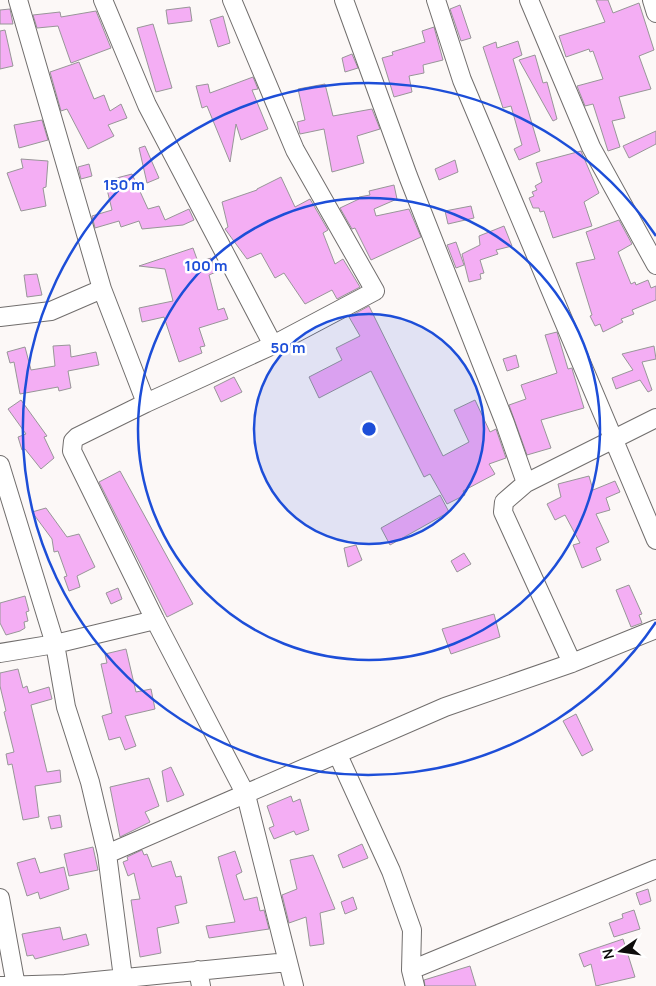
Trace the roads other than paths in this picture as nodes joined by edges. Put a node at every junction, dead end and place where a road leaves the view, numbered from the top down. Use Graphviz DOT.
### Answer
graph roads {
  1 [pos="18,0"];
  2 [pos="103,0"];
  3 [pos="232,0"];
  4 [pos="344,0"];
  5 [pos="436,0"];
  6 [pos="529,0"];
  7 [pos="652,0"];
  8 [pos="656,13"];
  9 [pos="656,265"];
  10 [pos="102,289"];
  11 [pos="0,317"];
  12 [pos="273,345"];
  13 [pos="146,403"];
  14 [pos="656,418"];
  15 [pos="613,441"];
  16 [pos="0,465"];
  17 [pos="526,483"];
  18 [pos="656,540"];
  19 [pos="155,620"];
  20 [pos="656,629"];
  21 [pos="55,644"];
  22 [pos="0,653"];
  23 [pos="572,663"];
  24 [pos="338,755"];
  25 [pos="246,795"];
  26 [pos="107,854"];
  27 [pos="656,869"];
  28 [pos="0,898"];
  29 [pos="288,962"];
  30 [pos="199,978"];
  31 [pos="413,978"];
  32 [pos="120,982"];
  33 [pos="11,986"];
  34 [pos="294,986"];
  1 -- 10 [label="street"];
  2 -- 12 [label="street"];
  3 -- 12 [label="street"];
  4 -- 17 [label="street"];
  5 -- 15 [label="street"];
  6 -- 9 [label="street"];
  7 -- 8 [label="street"];
  10 -- 11 [label="street"];
  10 -- 13 [label="street"];
  12 -- 13 [label="street"];
  13 -- 19 [label="street"];
  14 -- 15 [label="street"];
  15 -- 17 [label="street"];
  15 -- 18 [label="street"];
  16 -- 21 [label="street"];
  17 -- 23 [label="street"];
  19 -- 21 [label="street"];
  19 -- 25 [label="street"];
  20 -- 23 [label="street"];
  21 -- 22 [label="street"];
  21 -- 26 [label="street"];
  23 -- 24 [label="street"];
  24 -- 25 [label="street"];
  24 -- 31 [label="street"];
  25 -- 26 [label="street"];
  25 -- 29 [label="street"];
  26 -- 32 [label="street"];
  27 -- 31 [label="street"];
  28 -- 33 [label="street"];
  29 -- 30 [label="street"];
  29 -- 34 [label="street"];
  30 -- 32 [label="street"];
  32 -- 33 [label="street"];
}
